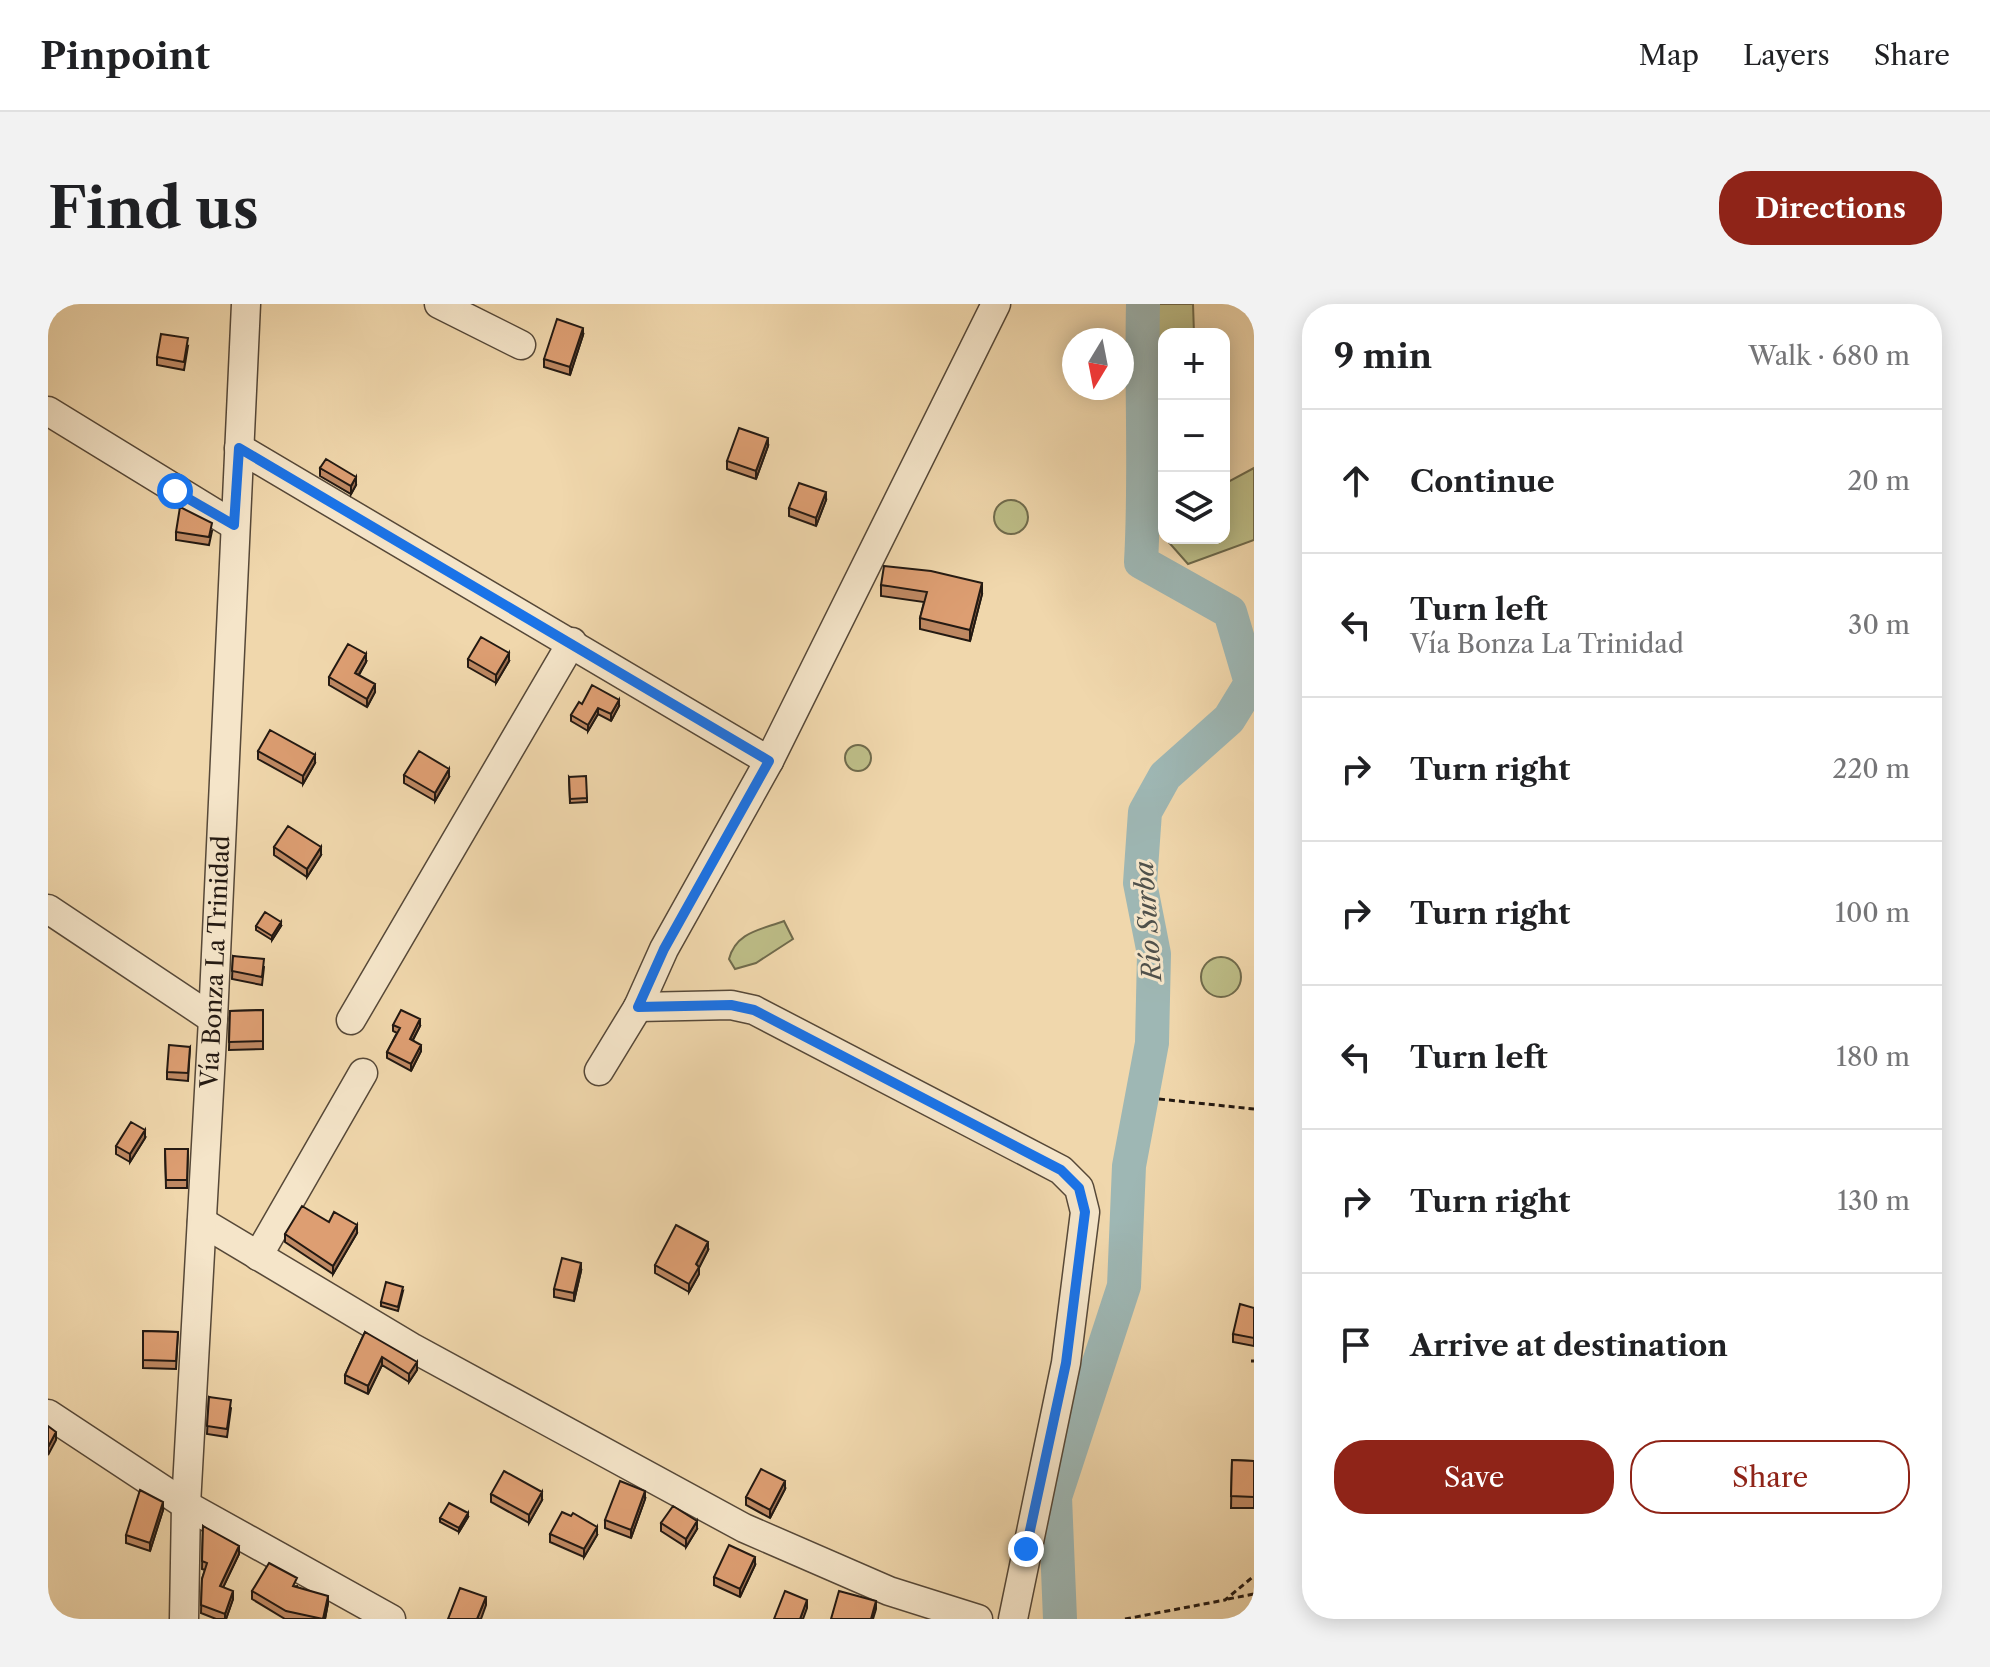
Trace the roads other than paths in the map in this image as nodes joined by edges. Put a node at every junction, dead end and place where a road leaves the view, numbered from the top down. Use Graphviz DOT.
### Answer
graph roads {
  1 [pos="246,304"];
  2 [pos="439,304"];
  3 [pos="996,304"];
  4 [pos="521,345"];
  5 [pos="48,411"];
  6 [pos="239,448"];
  7 [pos="234,525"];
  8 [pos="572,642"];
  9 [pos="769,761"];
  10 [pos="48,909"];
  11 [pos="638,1007"];
  12 [pos="213,1019"];
  13 [pos="351,1020"];
  14 [pos="599,1071"];
  15 [pos="363,1073"];
  16 [pos="202,1222"];
  17 [pos="258,1256"];
  18 [pos="48,1414"];
  19 [pos="186,1505"];
  20 [pos="184,1619"];
  21 [pos="391,1619"];
  22 [pos="978,1619"];
  23 [pos="1013,1619"];
  1 -- 6 [label="street, Vía Bonza La Trinidad"];
  2 -- 4 [label="street"];
  3 -- 9 [label="street"];
  5 -- 7 [label="street"];
  6 -- 7 [label="street, Vía Bonza La Trinidad"];
  6 -- 8 [label="street"];
  7 -- 12 [label="street, Vía Bonza La Trinidad"];
  8 -- 9 [label="street"];
  8 -- 13 [label="street"];
  9 -- 11 [label="street"];
  10 -- 12 [label="street"];
  11 -- 14 [label="street"];
  11 -- 23 [label="street"];
  12 -- 16 [label="street, Vía Bonza La Trinidad"];
  15 -- 17 [label="street"];
  16 -- 17 [label="street"];
  16 -- 19 [label="street, Vía Bonza La Trinidad"];
  17 -- 22 [label="street"];
  18 -- 19 [label="street"];
  19 -- 20 [label="street, Vía Bonza La Trinidad"];
  19 -- 21 [label="street"];
}
